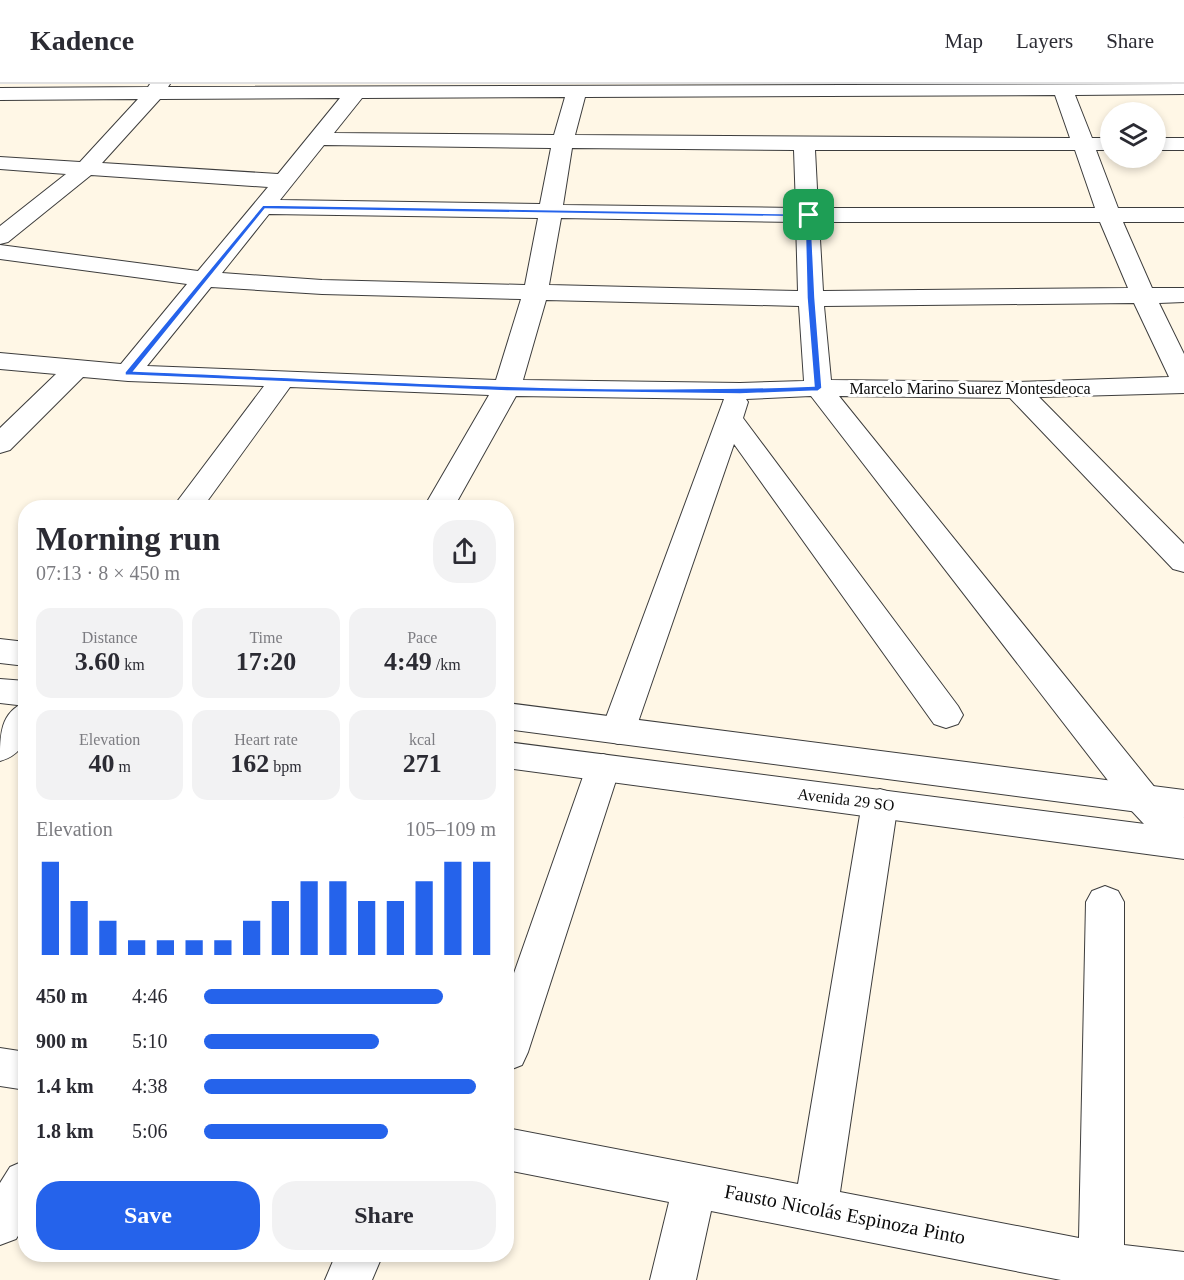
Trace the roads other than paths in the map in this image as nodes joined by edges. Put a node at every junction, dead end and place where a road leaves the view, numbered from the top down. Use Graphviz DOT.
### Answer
graph roads {
  1 [pos="886,86"];
  2 [pos="1014,86"];
  3 [pos="1126,86"];
  4 [pos="529,87"];
  5 [pos="644,87"];
  6 [pos="158,88"];
  7 [pos="276,88"];
  8 [pos="407,88"];
  9 [pos="762,88"];
  10 [pos="1064,88"];
  11 [pos="1184,88"];
  12 [pos="577,91"];
  13 [pos="356,92"];
  14 [pos="0,94"];
  15 [pos="317,139"];
  16 [pos="563,141"];
  17 [pos="804,144"];
  18 [pos="1084,144"];
  19 [pos="1100,144"];
  20 [pos="1166,144"];
  21 [pos="1184,144"];
  22 [pos="0,163"];
  23 [pos="84,170"];
  24 [pos="284,181"];
  25 [pos="263,207"];
  26 [pos="550,212"];
  27 [pos="809,215"];
  28 [pos="1109,215"];
  29 [pos="1184,215"];
  30 [pos="0,237"];
  31 [pos="0,252"];
  32 [pos="204,279"];
  33 [pos="536,291"];
  34 [pos="1143,295"];
  35 [pos="1184,295"];
  36 [pos="811,298"];
  37 [pos="0,361"];
  38 [pos="77,368"];
  39 [pos="128,374"];
  40 [pos="283,379"];
  41 [pos="1184,383"];
  42 [pos="507,388"];
  43 [pos="818,388"];
  44 [pos="1017,390"];
  45 [pos="734,405"];
  46 [pos="0,444"];
  47 [pos="193,500"];
  48 [pos="444,500"];
  49 [pos="1184,562"];
  50 [pos="0,651"];
  51 [pos="18,653"];
  52 [pos="0,691"];
  53 [pos="18,693"];
  54 [pos="946,715"];
  55 [pos="514,717"];
  56 [pos="18,725"];
  57 [pos="618,731"];
  58 [pos="0,748"];
  59 [pos="514,756"];
  60 [pos="603,768"];
  61 [pos="1143,799"];
  62 [pos="880,803"];
  63 [pos="1184,804"];
  64 [pos="1184,843"];
  65 [pos="1106,902"];
  66 [pos="514,1031"];
  67 [pos="0,1067"];
  68 [pos="18,1070"];
  69 [pos="514,1150"];
  70 [pos="695,1185"];
  71 [pos="18,1195"];
  72 [pos="816,1207"];
  73 [pos="0,1223"];
  74 [pos="356,1262"];
  75 [pos="1037,1265"];
  76 [pos="1101,1265"];
  77 [pos="1184,1275"];
  78 [pos="348,1280"];
  79 [pos="672,1280"];
  1 -- 2 [label="street"];
  1 -- 9 [label="street"];
  2 -- 10 [label="street"];
  3 -- 10 [label="street"];
  3 -- 11 [label="street"];
  4 -- 8 [label="street"];
  4 -- 12 [label="street"];
  5 -- 9 [label="street"];
  5 -- 12 [label="street"];
  6 -- 7 [label="street"];
  6 -- 14 [label="street"];
  6 -- 23 [label="street"];
  7 -- 13 [label="street"];
  8 -- 13 [label="street"];
  10 -- 18 [label="street"];
  12 -- 16 [label="street"];
  13 -- 15 [label="street"];
  15 -- 16 [label="street"];
  15 -- 24 [label="street"];
  16 -- 17 [label="street"];
  16 -- 26 [label="street"];
  17 -- 18 [label="street"];
  17 -- 27 [label="street"];
  18 -- 19 [label="street"];
  18 -- 28 [label="street"];
  20 -- 21 [label="street"];
  22 -- 23 [label="street"];
  23 -- 24 [label="street"];
  23 -- 30 [label="street"];
  24 -- 25 [label="street"];
  25 -- 26 [label="street"];
  25 -- 32 [label="street"];
  26 -- 27 [label="street"];
  26 -- 33 [label="street"];
  27 -- 28 [label="street"];
  27 -- 36 [label="street"];
  28 -- 29 [label="street"];
  28 -- 34 [label="street"];
  31 -- 32 [label="street"];
  32 -- 33 [label="street"];
  32 -- 39 [label="street"];
  33 -- 36 [label="street"];
  33 -- 42 [label="street"];
  34 -- 35 [label="street"];
  34 -- 36 [label="street"];
  34 -- 41 [label="street"];
  36 -- 43 [label="street"];
  37 -- 38 [label="street, Marcelo Marino Suarez Montesdeoca"];
  38 -- 39 [label="street, Marcelo Marino Suarez Montesdeoca"];
  38 -- 46 [label="street"];
  39 -- 40 [label="street, Marcelo Marino Suarez Montesdeoca"];
  40 -- 42 [label="street, Marcelo Marino Suarez Montesdeoca"];
  40 -- 47 [label="street"];
  41 -- 44 [label="street, Marcelo Marino Suarez Montesdeoca"];
  42 -- 45 [label="street, Marcelo Marino Suarez Montesdeoca"];
  42 -- 48 [label="street"];
  43 -- 44 [label="street, Marcelo Marino Suarez Montesdeoca"];
  43 -- 45 [label="street, Marcelo Marino Suarez Montesdeoca"];
  43 -- 61 [label="street"];
  44 -- 49 [label="street"];
  45 -- 54 [label="street"];
  45 -- 57 [label="street"];
  50 -- 51 [label="street"];
  52 -- 53 [label="street"];
  55 -- 57 [label="street"];
  56 -- 58 [label="street"];
  57 -- 61 [label="street"];
  59 -- 60 [label="street, Avenida 29 SO"];
  60 -- 62 [label="street, Avenida 29 SO"];
  60 -- 66 [label="street"];
  61 -- 63 [label="street"];
  61 -- 64 [label="street"];
  62 -- 64 [label="street, Avenida 29 SO"];
  62 -- 72 [label="street"];
  65 -- 76 [label="street"];
  67 -- 68 [label="street"];
  69 -- 70 [label="street, Fausto Nicolás Espinoza Pinto"];
  70 -- 72 [label="street, Fausto Nicolás Espinoza Pinto"];
  70 -- 79 [label="street"];
  71 -- 73 [label="street"];
  72 -- 75 [label="street, Fausto Nicolás Espinoza Pinto"];
  74 -- 78 [label="street"];
  75 -- 76 [label="street, Fausto Nicolás Espinoza Pinto"];
  76 -- 77 [label="street, Fausto Nicolás Espinoza Pinto"];
}
